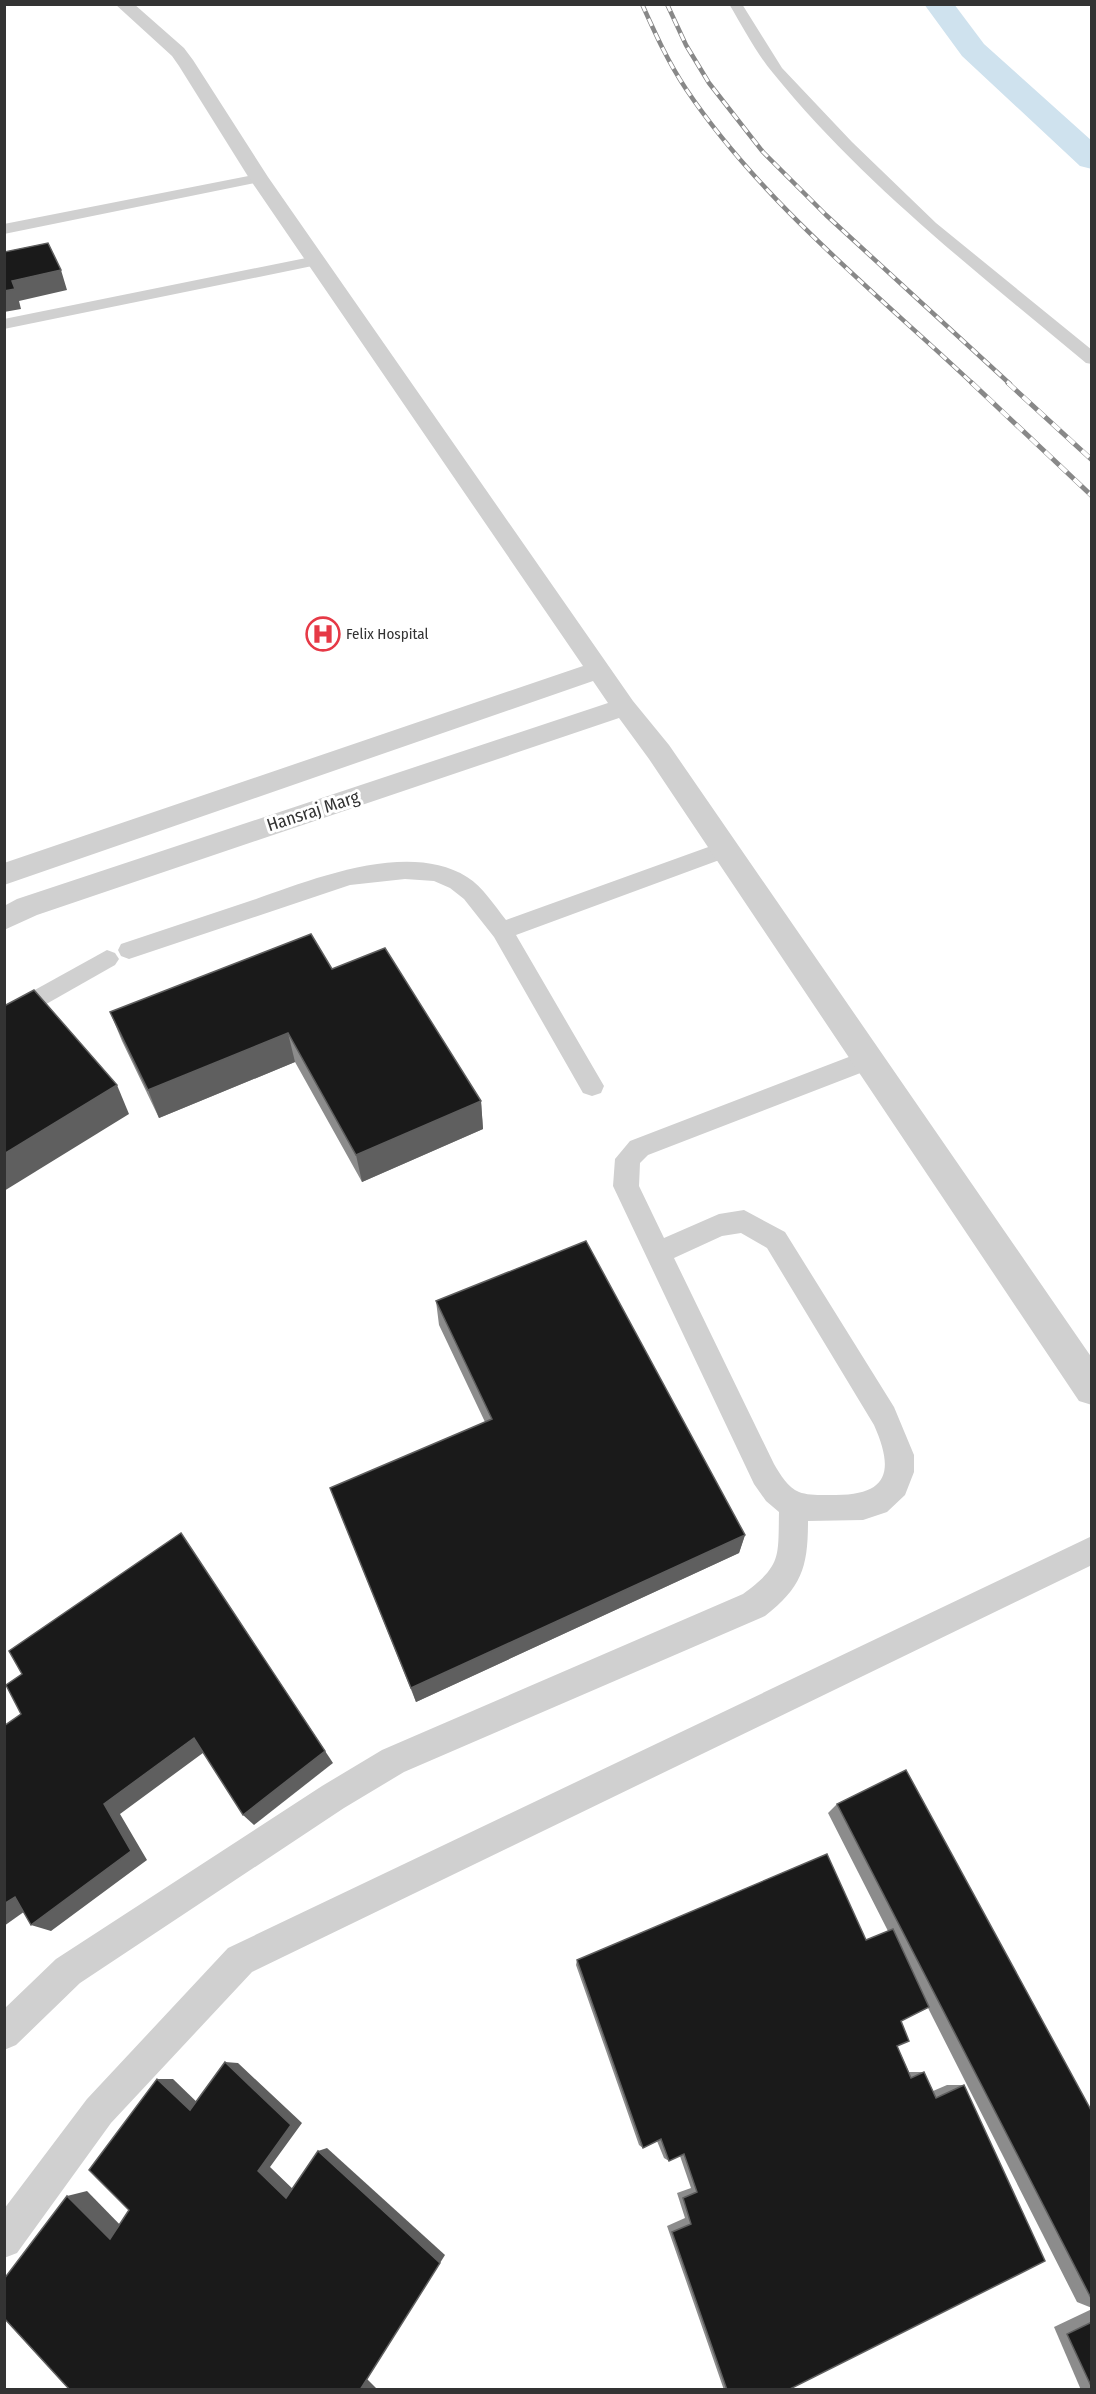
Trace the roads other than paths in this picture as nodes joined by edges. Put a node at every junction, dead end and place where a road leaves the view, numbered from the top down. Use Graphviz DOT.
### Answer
graph roads {
  1 [pos="123,4"];
  2 [pos="735,4"];
  3 [pos="259,178"];
  4 [pos="4,229"];
  5 [pos="316,261"];
  6 [pos="4,324"];
  7 [pos="1092,359"];
  8 [pos="599,670"];
  9 [pos="624,707"];
  10 [pos="725,849"];
  11 [pos="4,874"];
  12 [pos="4,919"];
  13 [pos="502,932"];
  14 [pos="129,950"];
  15 [pos="107,959"];
  16 [pos="4,1019"];
  17 [pos="867,1060"];
  18 [pos="592,1086"];
  19 [pos="657,1253"];
  20 [pos="1092,1389"];
  21 [pos="794,1506"];
  22 [pos="1092,1550"];
  23 [pos="4,2033"];
  24 [pos="4,2240"];
  1 -- 3 [label="street"];
  2 -- 7 [label="lane"];
  3 -- 4 [label="lane"];
  3 -- 5 [label="street"];
  5 -- 6 [label="lane"];
  5 -- 8 [label="street"];
  8 -- 9 [label="street"];
  8 -- 11 [label="street"];
  9 -- 10 [label="street"];
  9 -- 12 [label="street, Hansraj Marg"];
  10 -- 13 [label="lane"];
  10 -- 17 [label="street"];
  13 -- 14 [label="lane"];
  13 -- 18 [label="lane"];
  15 -- 16 [label="lane"];
  17 -- 19 [label="lane"];
  17 -- 20 [label="street"];
  19 -- 21 [label="lane"];
  19 -- 21 [label="lane"];
  21 -- 23 [label="lane"];
  22 -- 24 [label="lane"];
}
